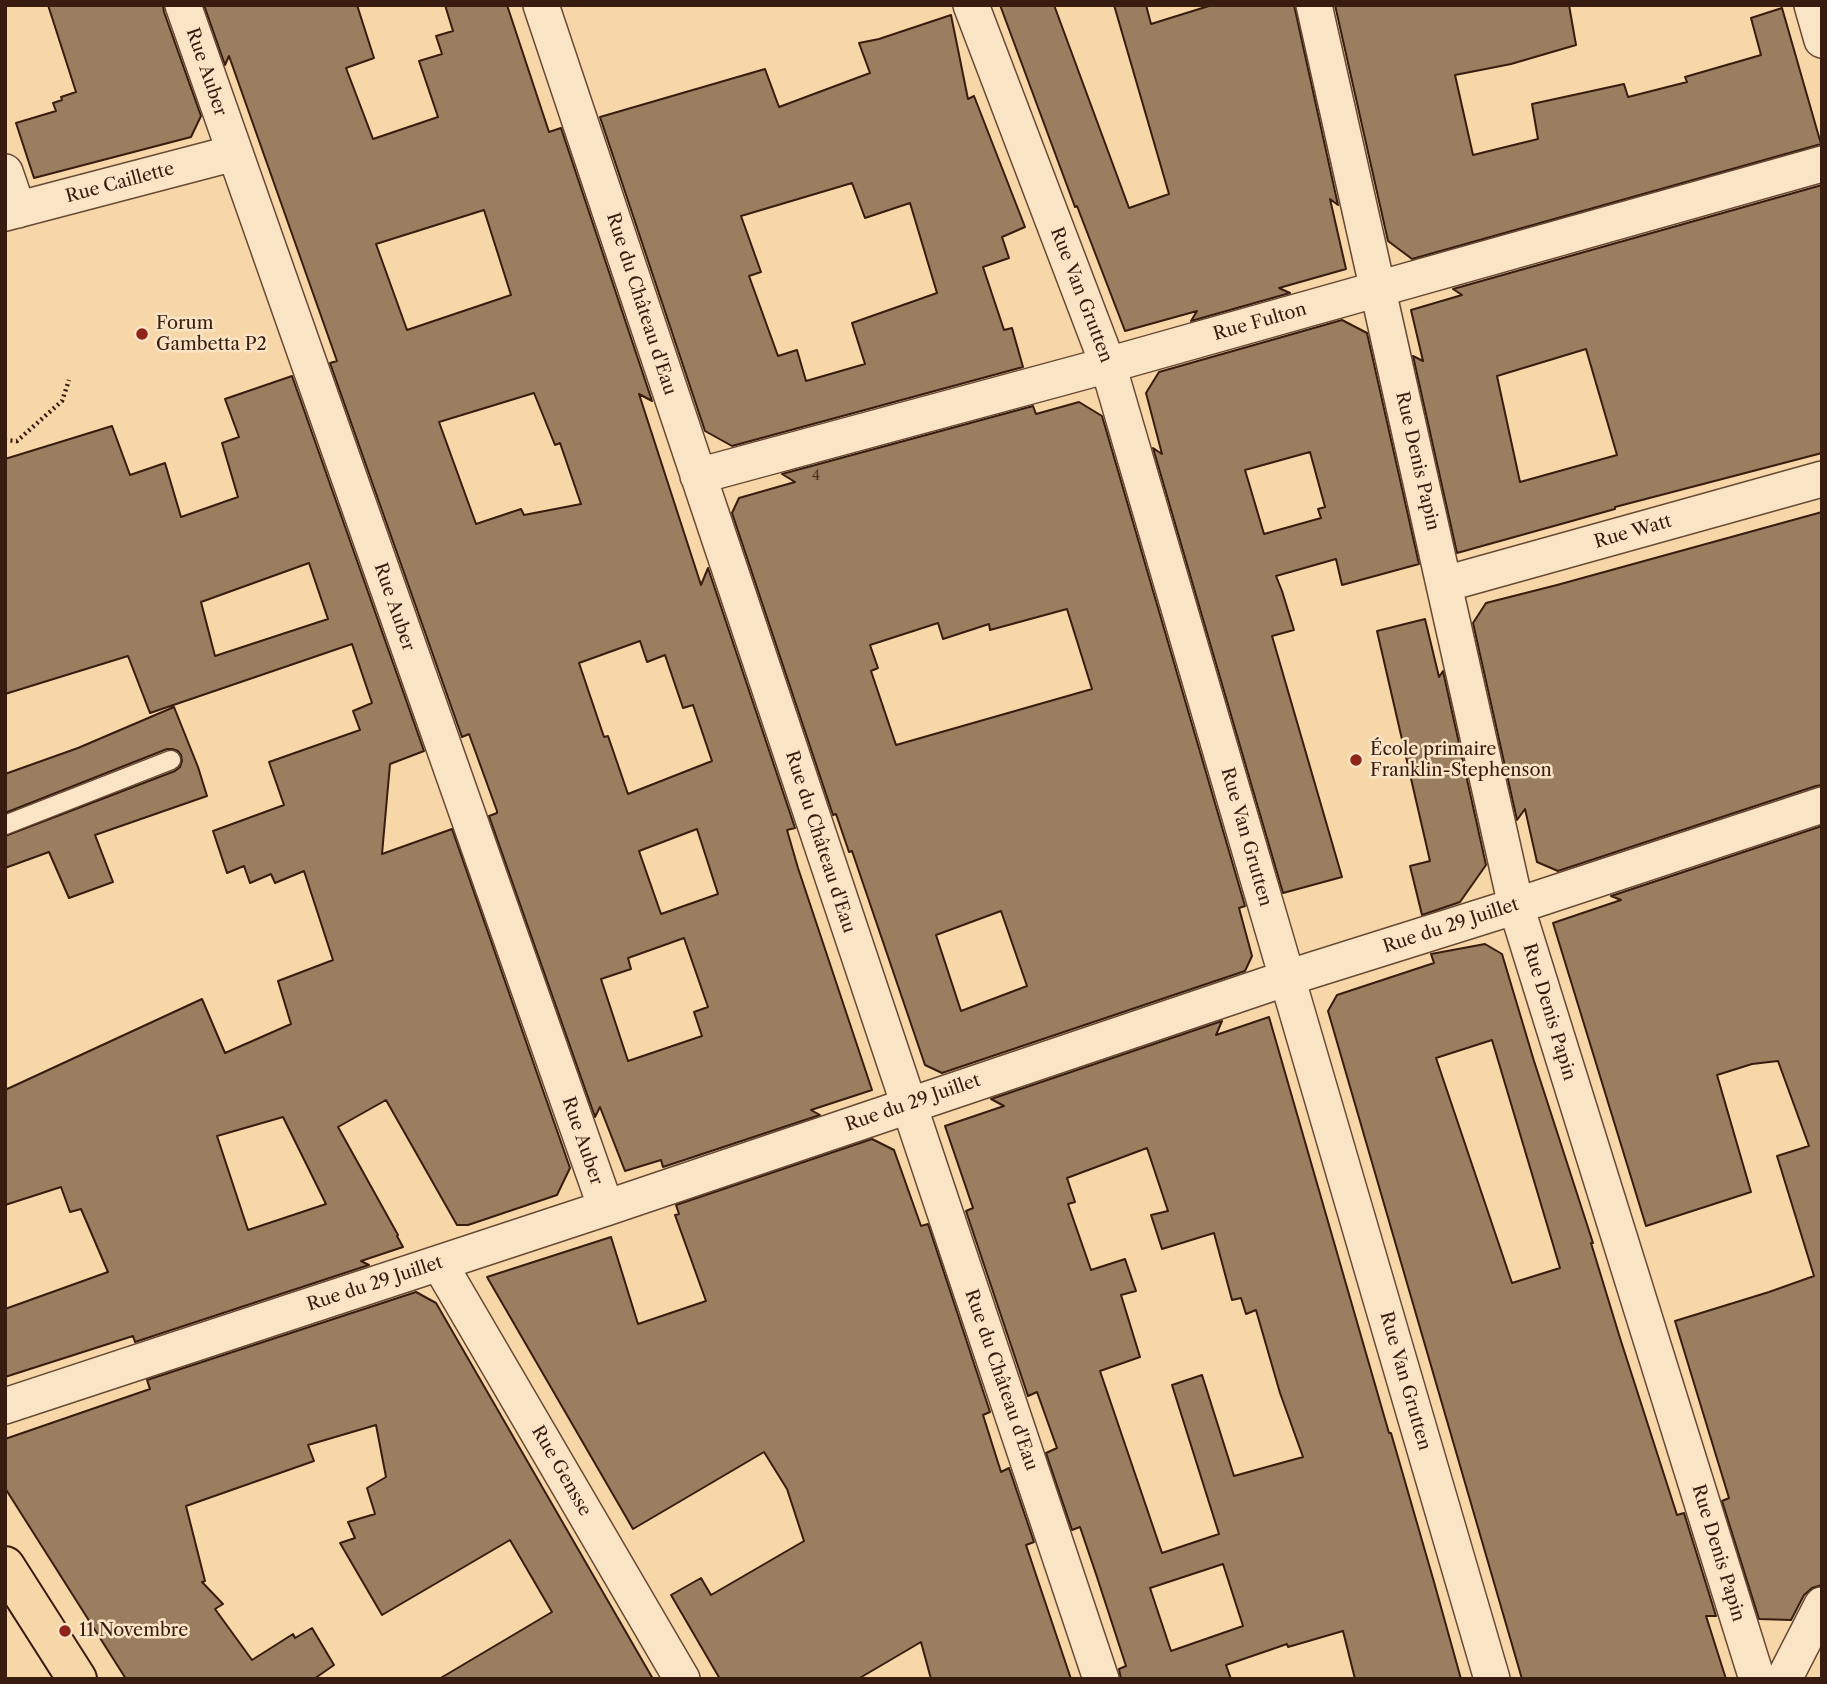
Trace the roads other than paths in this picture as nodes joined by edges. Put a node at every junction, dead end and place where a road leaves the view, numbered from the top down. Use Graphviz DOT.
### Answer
graph roads {
  1 [pos="183,5"];
  2 [pos="541,5"];
  3 [pos="971,5"];
  4 [pos="1314,5"];
  5 [pos="1812,5"];
  6 [pos="1822,40"];
  7 [pos="234,153"];
  8 [pos="1822,164"];
  9 [pos="5,173"];
  10 [pos="12,211"];
  11 [pos="1378,288"];
  12 [pos="1108,365"];
  13 [pos="698,476"];
  14 [pos="1822,479"];
  15 [pos="1445,584"];
  16 [pos="171,760"];
  17 [pos="1822,805"];
  18 [pos="5,825"];
  19 [pos="1516,906"];
  20 [pos="1287,978"];
  21 [pos="908,1105"];
  22 [pos="606,1208"];
  23 [pos="439,1263"];
  24 [pos="5,1406"];
  25 [pos="5,1566"];
  26 [pos="1822,1605"];
  27 [pos="5,1614"];
  28 [pos="46,1679"];
  29 [pos="77,1679"];
  30 [pos="682,1679"];
  31 [pos="1101,1679"];
  32 [pos="1492,1679"];
  33 [pos="1757,1679"];
  34 [pos="1784,1679"];
  1 -- 7 [label="street, Rue Auber"];
  2 -- 13 [label="street, Rue du Château d'Eau"];
  3 -- 12 [label="street, Rue Van Grutten"];
  4 -- 11 [label="street, Rue Denis Papin"];
  5 -- 6 [label="street"];
  7 -- 10 [label="street, Rue Caillette"];
  7 -- 22 [label="street, Rue Auber"];
  8 -- 11 [label="street, Rue Fulton"];
  9 -- 10 [label="street"];
  11 -- 12 [label="street, Rue Fulton"];
  11 -- 15 [label="street, Rue Denis Papin"];
  12 -- 13 [label="street, Rue Fulton"];
  12 -- 20 [label="street, Rue Van Grutten"];
  13 -- 21 [label="street, Rue du Château d'Eau"];
  14 -- 15 [label="street, Rue Watt"];
  15 -- 19 [label="street, Rue Denis Papin"];
  16 -- 18 [label="lane"];
  17 -- 19 [label="street, Rue du 29 Juillet"];
  19 -- 20 [label="street, Rue du 29 Juillet"];
  19 -- 33 [label="street, Rue Denis Papin"];
  20 -- 21 [label="street, Rue du 29 Juillet"];
  20 -- 32 [label="street, Rue Van Grutten"];
  21 -- 22 [label="street, Rue du 29 Juillet"];
  21 -- 31 [label="street, Rue du Château d'Eau"];
  22 -- 23 [label="street, Rue du 29 Juillet"];
  23 -- 24 [label="street, Rue du 29 Juillet"];
  23 -- 30 [label="street, Rue Gensse"];
  25 -- 29 [label="main road"];
  26 -- 34 [label="street"];
  27 -- 28 [label="main road"];
}
